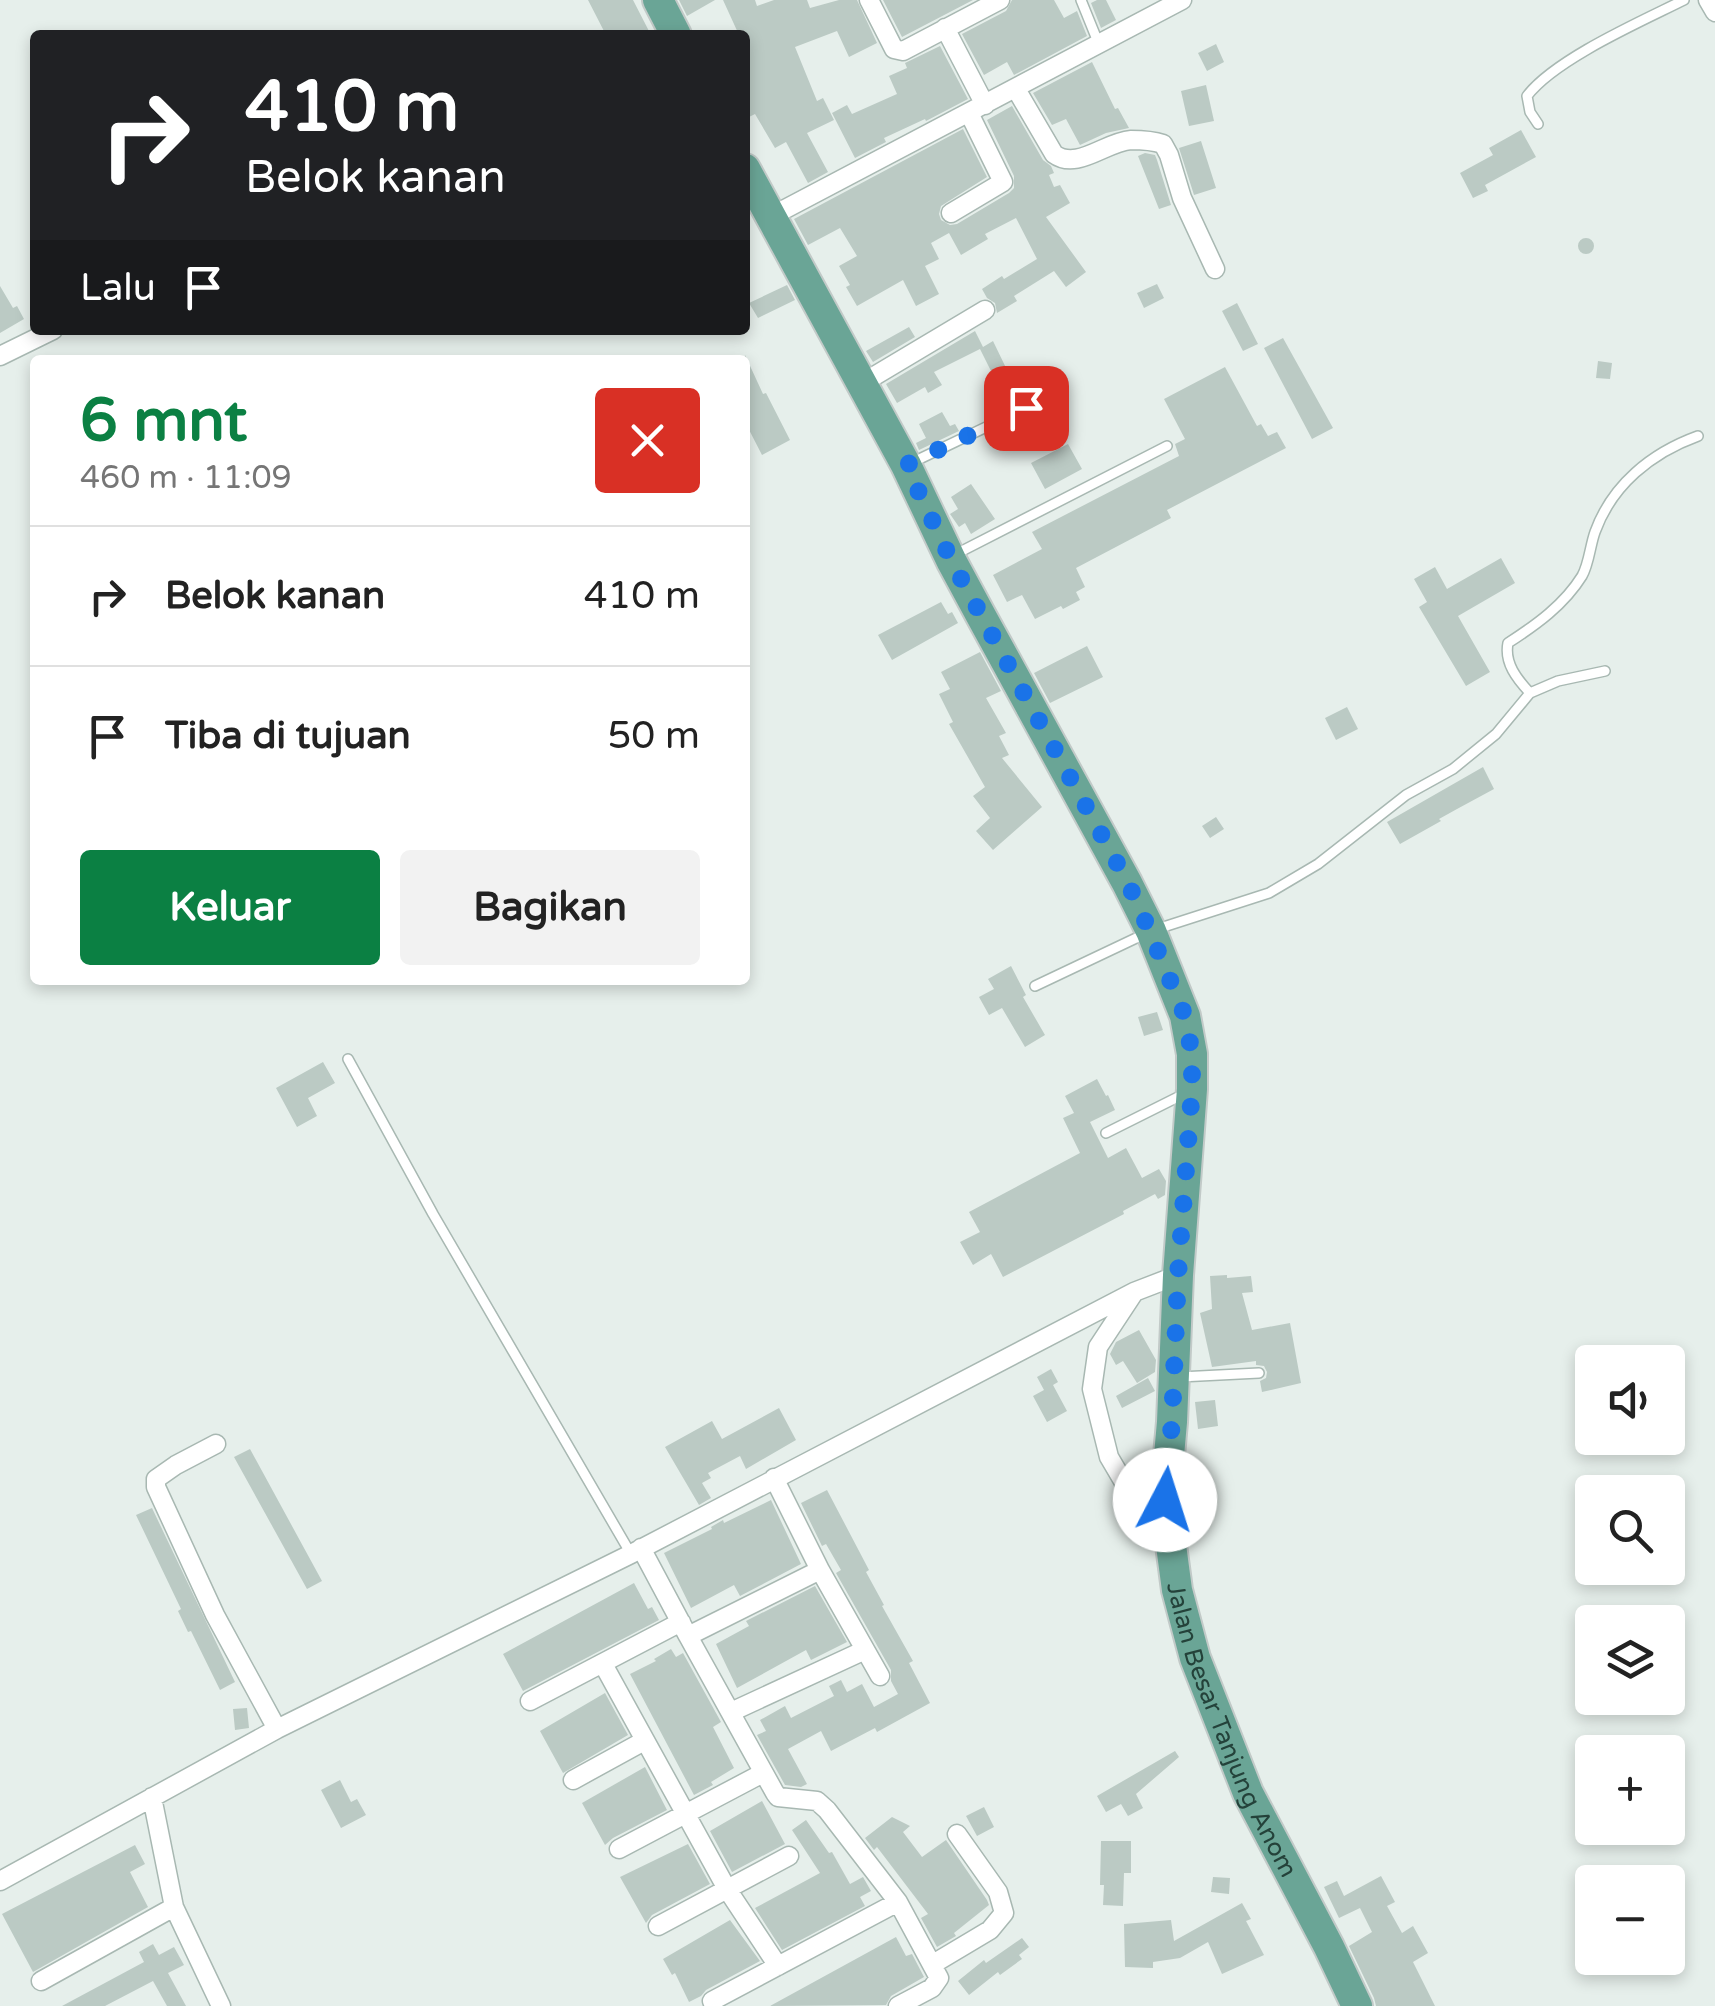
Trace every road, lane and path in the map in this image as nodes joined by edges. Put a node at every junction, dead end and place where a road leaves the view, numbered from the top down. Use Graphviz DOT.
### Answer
graph roads {
  1 [pos="658,0"];
  2 [pos="868,0"];
  3 [pos="1000,0"];
  4 [pos="1082,0"];
  5 [pos="1182,0"];
  6 [pos="1684,0"];
  7 [pos="1708,0"];
  8 [pos="1715,12"];
  9 [pos="945,28"];
  10 [pos="673,30"];
  11 [pos="1099,45"];
  12 [pos="1016,89"];
  13 [pos="977,109"];
  14 [pos="1538,124"];
  15 [pos="750,179"];
  16 [pos="951,213"];
  17 [pos="770,217"];
  18 [pos="1214,270"];
  19 [pos="985,310"];
  20 [pos="43,335"];
  21 [pos="0,356"];
  22 [pos="861,384"];
  23 [pos="1026,408"];
  24 [pos="1698,436"];
  25 [pos="1168,446"];
  26 [pos="906,465"];
  27 [pos="951,557"];
  28 [pos="1605,671"];
  29 [pos="1530,693"];
  30 [pos="1150,932"];
  31 [pos="1035,986"];
  32 [pos="348,1060"];
  33 [pos="1192,1090"];
  34 [pos="1106,1133"];
  35 [pos="1178,1275"];
  36 [pos="1134,1292"];
  37 [pos="1259,1373"];
  38 [pos="1172,1378"];
  39 [pos="216,1444"];
  40 [pos="774,1478"];
  41 [pos="1168,1529"];
  42 [pos="636,1551"];
  43 [pos="820,1570"];
  44 [pos="684,1629"];
  45 [pos="865,1650"];
  46 [pos="602,1664"];
  47 [pos="880,1676"];
  48 [pos="530,1700"];
  49 [pos="731,1712"];
  50 [pos="277,1729"];
  51 [pos="644,1741"];
  52 [pos="763,1773"];
  53 [pos="573,1780"];
  54 [pos="152,1798"];
  55 [pos="684,1813"];
  56 [pos="957,1834"];
  57 [pos="620,1848"];
  58 [pos="789,1856"];
  59 [pos="0,1881"];
  60 [pos="727,1890"];
  61 [pos="898,1902"];
  62 [pos="174,1907"];
  63 [pos="658,1926"];
  64 [pos="933,1964"];
  65 [pos="778,1966"];
  66 [pos="41,1981"];
  67 [pos="712,2001"];
  68 [pos="221,2006"];
  69 [pos="898,2006"];
  70 [pos="1357,2006"];
  1 -- 10 [label="main road"];
  2 -- 9 [label="street"];
  3 -- 9 [label="street"];
  4 -- 11 [label="lane"];
  5 -- 11 [label="street"];
  6 -- 14 [label="lane"];
  7 -- 8 [label="street"];
  9 -- 13 [label="street"];
  11 -- 12 [label="street"];
  12 -- 13 [label="street"];
  12 -- 18 [label="street"];
  13 -- 16 [label="street"];
  13 -- 17 [label="street"];
  15 -- 17 [label="main road, Jalan Besar Tanjung Anom"];
  17 -- 22 [label="main road, Jalan Besar Tanjung Anom"];
  19 -- 22 [label="street"];
  20 -- 21 [label="street"];
  22 -- 26 [label="main road, Jalan Besar Tanjung Anom"];
  23 -- 26 [label="lane"];
  24 -- 29 [label="lane"];
  25 -- 27 [label="lane"];
  26 -- 27 [label="main road, Jalan Besar Tanjung Anom"];
  27 -- 30 [label="main road, Jalan Besar Tanjung Anom"];
  28 -- 29 [label="lane"];
  29 -- 30 [label="lane"];
  30 -- 31 [label="lane"];
  30 -- 33 [label="main road, Jalan Besar Tanjung Anom"];
  32 -- 42 [label="lane"];
  33 -- 34 [label="lane"];
  33 -- 35 [label="main road, Jalan Besar Tanjung Anom"];
  35 -- 36 [label="street"];
  35 -- 38 [label="main road, Jalan Besar Tanjung Anom"];
  36 -- 40 [label="street"];
  36 -- 41 [label="street"];
  37 -- 38 [label="lane"];
  38 -- 41 [label="main road, Jalan Besar Tanjung Anom"];
  39 -- 50 [label="street"];
  40 -- 42 [label="street"];
  40 -- 43 [label="street"];
  41 -- 70 [label="main road, Jalan Besar Tanjung Anom"];
  42 -- 44 [label="street"];
  42 -- 50 [label="street"];
  43 -- 44 [label="street"];
  43 -- 45 [label="street"];
  44 -- 46 [label="street"];
  44 -- 49 [label="street"];
  45 -- 47 [label="street"];
  45 -- 49 [label="street"];
  46 -- 48 [label="street"];
  46 -- 51 [label="street"];
  49 -- 52 [label="street"];
  50 -- 54 [label="street"];
  51 -- 53 [label="street"];
  51 -- 55 [label="street"];
  52 -- 55 [label="street"];
  52 -- 61 [label="street"];
  54 -- 59 [label="street"];
  54 -- 62 [label="street"];
  55 -- 57 [label="street"];
  55 -- 60 [label="street"];
  56 -- 64 [label="street"];
  58 -- 60 [label="street"];
  60 -- 63 [label="street"];
  60 -- 65 [label="street"];
  61 -- 64 [label="street"];
  61 -- 65 [label="street"];
  62 -- 66 [label="street"];
  62 -- 68 [label="street"];
  64 -- 69 [label="street"];
  65 -- 67 [label="street"];
}
